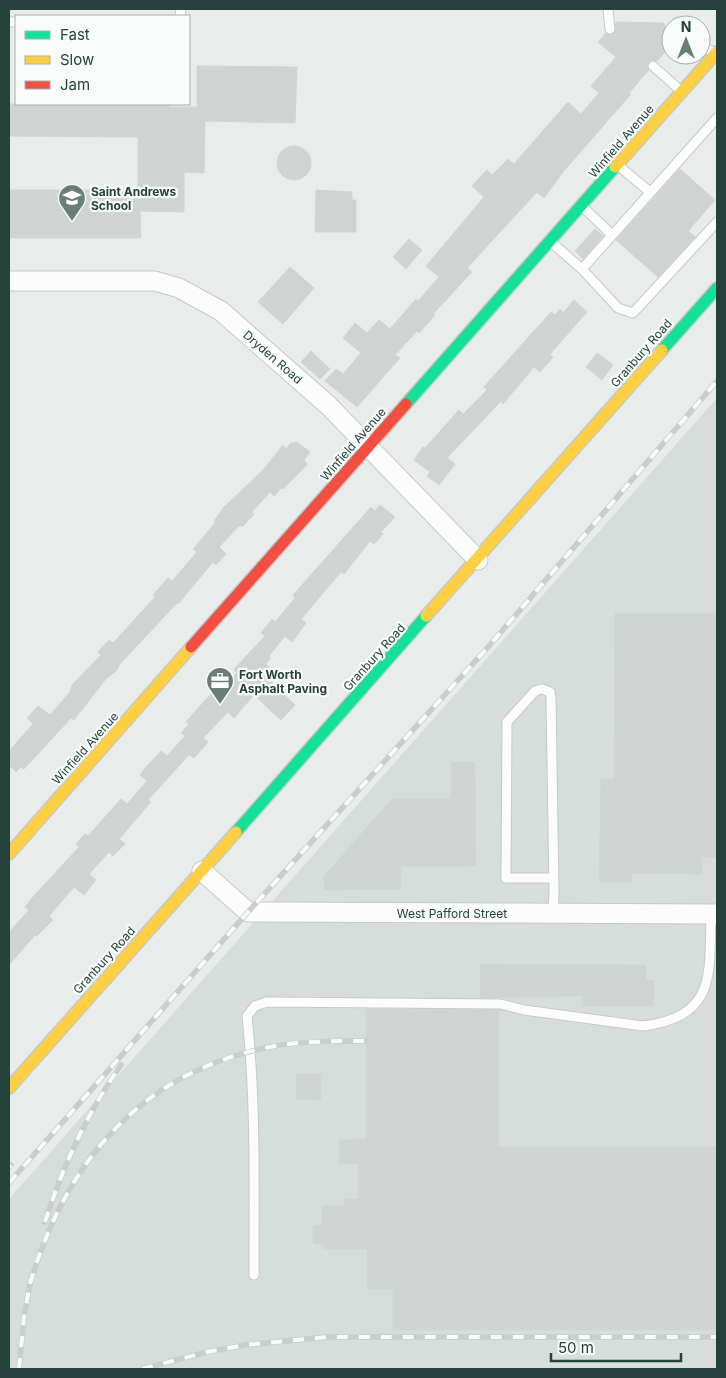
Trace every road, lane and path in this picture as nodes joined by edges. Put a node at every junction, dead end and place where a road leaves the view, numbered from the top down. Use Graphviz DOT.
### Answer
graph roads {
  1 [pos="608,9"];
  2 [pos="610,29"];
  3 [pos="716,54"];
  4 [pos="653,66"];
  5 [pos="682,92"];
  6 [pos="717,118"];
  7 [pos="618,165"];
  8 [pos="650,192"];
  9 [pos="582,206"];
  10 [pos="717,222"];
  11 [pos="612,235"];
  12 [pos="550,242"];
  13 [pos="582,269"];
  14 [pos="9,281"];
  15 [pos="717,288"];
  16 [pos="370,446"];
  17 [pos="478,560"];
  18 [pos="9,854"];
  19 [pos="202,871"];
  20 [pos="553,878"];
  21 [pos="553,914"];
  22 [pos="714,914"];
  23 [pos="9,1088"];
  24 [pos="254,1275"];
  1 -- 2 [label="lane"];
  3 -- 5 [label="street, Winfield Avenue"];
  4 -- 5 [label="lane"];
  5 -- 7 [label="street, Winfield Avenue"];
  6 -- 8 [label="lane"];
  7 -- 8 [label="lane"];
  7 -- 9 [label="street, Winfield Avenue"];
  8 -- 11 [label="lane"];
  9 -- 11 [label="lane"];
  9 -- 12 [label="street, Winfield Avenue"];
  10 -- 13 [label="lane"];
  11 -- 13 [label="lane"];
  12 -- 13 [label="lane"];
  12 -- 16 [label="street, Winfield Avenue"];
  14 -- 16 [label="street, Dryden Road"];
  15 -- 17 [label="street, Granbury Road"];
  16 -- 17 [label="street, Dryden Road"];
  16 -- 18 [label="street, Winfield Avenue"];
  17 -- 19 [label="street, Granbury Road"];
  19 -- 21 [label="street, West Pafford Street"];
  19 -- 23 [label="street, Granbury Road"];
  20 -- 20 [label="lane"];
  20 -- 21 [label="lane"];
  21 -- 22 [label="street, West Pafford Street"];
  22 -- 24 [label="lane"];
}
